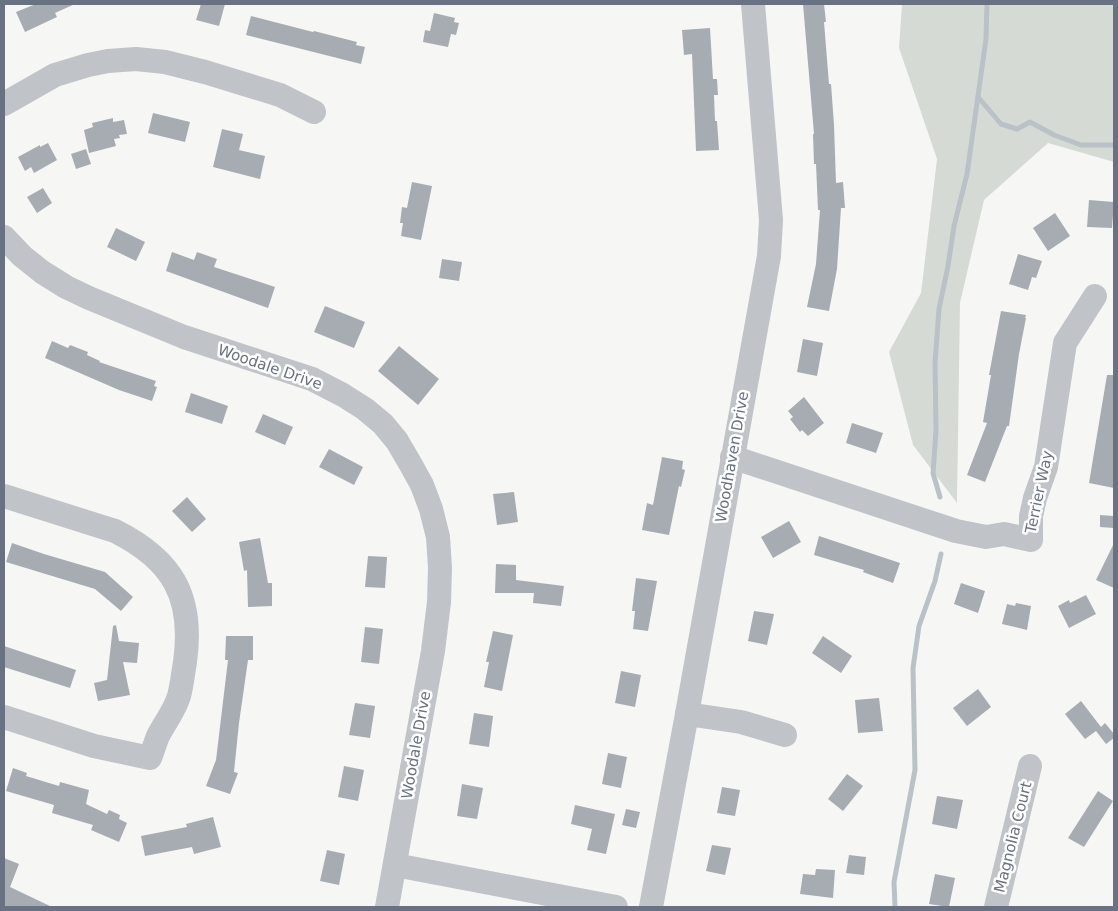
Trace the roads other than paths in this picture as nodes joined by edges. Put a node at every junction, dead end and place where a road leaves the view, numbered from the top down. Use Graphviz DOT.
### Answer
graph roads {
  1 [pos="754,4"];
  2 [pos="4,104"];
  3 [pos="314,112"];
  4 [pos="4,237"];
  5 [pos="1095,296"];
  6 [pos="732,457"];
  7 [pos="4,496"];
  8 [pos="687,714"];
  9 [pos="4,717"];
  10 [pos="786,735"];
  11 [pos="1030,766"];
  12 [pos="395,865"];
  13 [pos="387,907"];
  14 [pos="616,907"];
  15 [pos="651,907"];
  16 [pos="996,907"];
  1 -- 6 [label="street, Woodhaven Drive"];
  2 -- 3 [label="street"];
  4 -- 12 [label="street, Woodale Drive"];
  5 -- 6 [label="street, Terrier Way"];
  6 -- 8 [label="street, Woodhaven Drive"];
  7 -- 9 [label="street"];
  8 -- 10 [label="street"];
  8 -- 15 [label="street, Woodhaven Drive"];
  11 -- 16 [label="street, Magnolia Court"];
  12 -- 13 [label="street, Woodale Drive"];
  12 -- 14 [label="street"];
}
